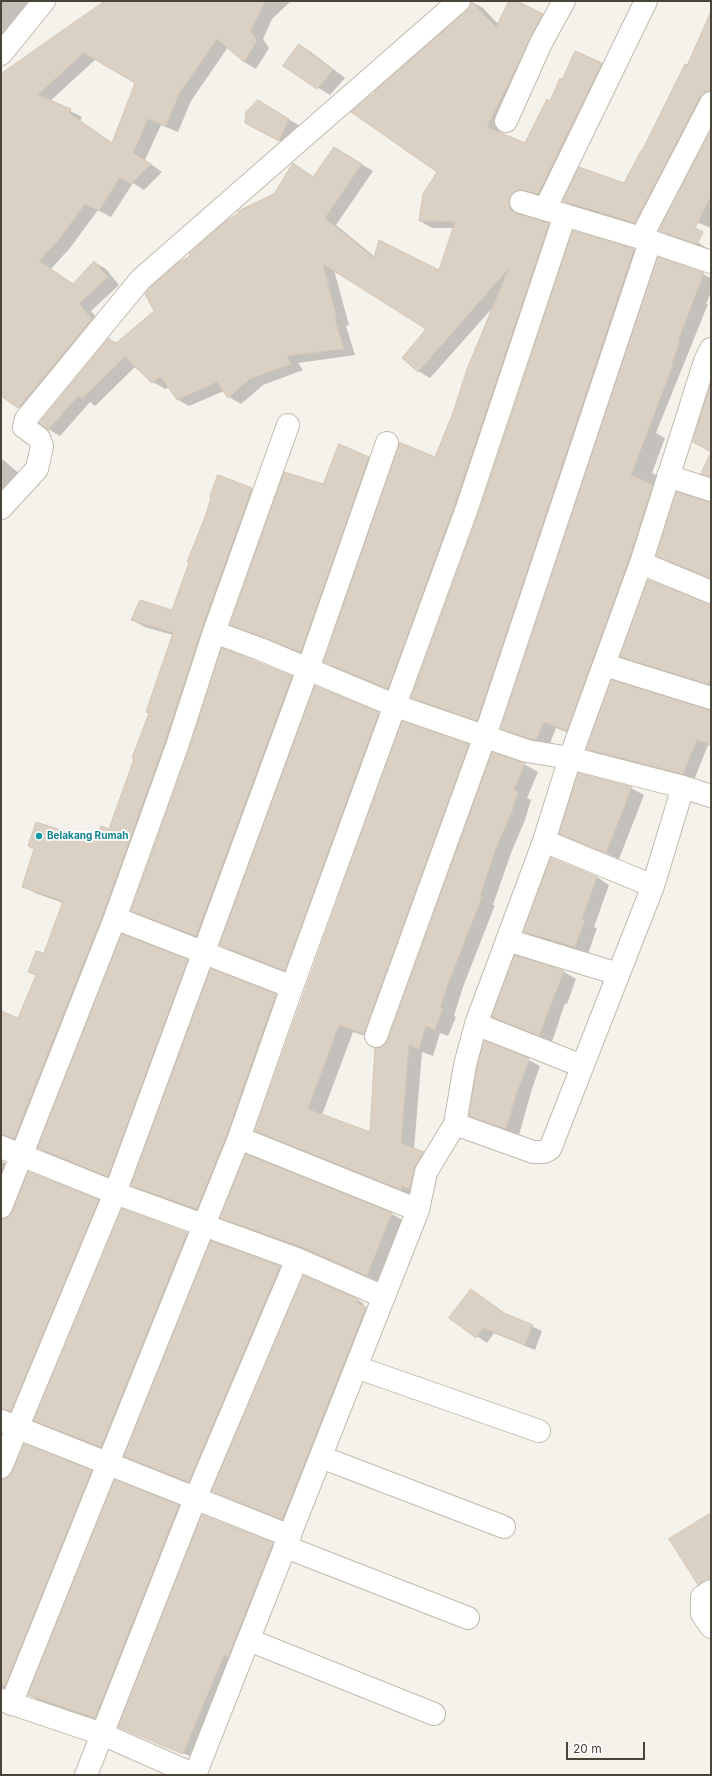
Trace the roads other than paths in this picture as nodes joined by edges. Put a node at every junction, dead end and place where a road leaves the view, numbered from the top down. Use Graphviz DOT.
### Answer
graph roads {
  1 [pos="44,1"];
  2 [pos="459,1"];
  3 [pos="564,1"];
  4 [pos="646,1"];
  5 [pos="1,54"];
  6 [pos="711,103"];
  7 [pos="506,122"];
  8 [pos="521,202"];
  9 [pos="555,212"];
  10 [pos="646,240"];
  11 [pos="711,262"];
  12 [pos="710,353"];
  13 [pos="288,425"];
  14 [pos="387,443"];
  15 [pos="668,476"];
  16 [pos="711,490"];
  17 [pos="1,508"];
  18 [pos="641,563"];
  19 [pos="711,592"];
  20 [pos="214,632"];
  21 [pos="605,665"];
  22 [pos="308,669"];
  23 [pos="711,698"];
  24 [pos="396,706"];
  25 [pos="485,736"];
  26 [pos="570,758"];
  27 [pos="683,787"];
  28 [pos="711,796"];
  29 [pos="544,841"];
  30 [pos="653,886"];
  31 [pos="115,918"];
  32 [pos="507,940"];
  33 [pos="204,953"];
  34 [pos="618,974"];
  35 [pos="292,987"];
  36 [pos="476,1024"];
  37 [pos="376,1036"];
  38 [pos="582,1066"];
  39 [pos="455,1124"];
  40 [pos="239,1138"];
  41 [pos="1,1147"];
  42 [pos="21,1155"];
  43 [pos="115,1193"];
  44 [pos="1,1207"];
  45 [pos="418,1210"];
  46 [pos="204,1225"];
  47 [pos="297,1259"];
  48 [pos="384,1297"];
  49 [pos="356,1366"];
  50 [pos="9,1424"];
  51 [pos="539,1431"];
  52 [pos="321,1457"];
  53 [pos="108,1463"];
  54 [pos="1,1467"];
  55 [pos="195,1499"];
  56 [pos="504,1526"];
  57 [pos="288,1542"];
  58 [pos="711,1591"];
  59 [pos="468,1618"];
  60 [pos="711,1627"];
  61 [pos="248,1640"];
  62 [pos="6,1702"];
  63 [pos="434,1714"];
  64 [pos="102,1734"];
  65 [pos="86,1775"];
  66 [pos="195,1775"];
  1 -- 5 [label="street"];
  2 -- 17 [label="street"];
  3 -- 7 [label="street"];
  4 -- 9 [label="street"];
  6 -- 10 [label="street"];
  8 -- 9 [label="street"];
  9 -- 10 [label="street"];
  9 -- 24 [label="street"];
  10 -- 11 [label="street"];
  10 -- 25 [label="street"];
  12 -- 15 [label="street"];
  13 -- 20 [label="street"];
  14 -- 22 [label="street"];
  15 -- 16 [label="street"];
  15 -- 18 [label="street"];
  18 -- 19 [label="street"];
  18 -- 21 [label="street"];
  20 -- 22 [label="street"];
  20 -- 31 [label="street"];
  21 -- 23 [label="street"];
  21 -- 26 [label="street"];
  22 -- 24 [label="street"];
  22 -- 33 [label="street"];
  24 -- 25 [label="street"];
  24 -- 35 [label="street"];
  25 -- 26 [label="street"];
  25 -- 37 [label="street"];
  26 -- 27 [label="street"];
  26 -- 29 [label="street"];
  27 -- 28 [label="street"];
  27 -- 30 [label="street"];
  29 -- 30 [label="street"];
  29 -- 32 [label="street"];
  30 -- 34 [label="street"];
  31 -- 33 [label="street"];
  31 -- 42 [label="street"];
  32 -- 34 [label="street"];
  32 -- 36 [label="street"];
  33 -- 35 [label="street"];
  33 -- 43 [label="street"];
  34 -- 38 [label="street"];
  35 -- 40 [label="street"];
  36 -- 38 [label="street"];
  36 -- 39 [label="street"];
  38 -- 39 [label="street"];
  39 -- 45 [label="street"];
  40 -- 45 [label="street"];
  40 -- 46 [label="street"];
  41 -- 42 [label="street"];
  42 -- 43 [label="street"];
  42 -- 44 [label="street"];
  43 -- 46 [label="street"];
  43 -- 50 [label="street"];
  45 -- 48 [label="street"];
  46 -- 47 [label="street"];
  46 -- 53 [label="street"];
  47 -- 48 [label="street"];
  47 -- 55 [label="street"];
  48 -- 49 [label="street"];
  49 -- 51 [label="street"];
  49 -- 52 [label="street"];
  50 -- 53 [label="street"];
  50 -- 54 [label="street"];
  52 -- 56 [label="street"];
  52 -- 57 [label="street"];
  53 -- 55 [label="street"];
  53 -- 62 [label="street"];
  55 -- 57 [label="street"];
  55 -- 64 [label="street"];
  57 -- 59 [label="street"];
  57 -- 61 [label="street"];
  58 -- 60 [label="street"];
  61 -- 63 [label="street"];
  61 -- 66 [label="street"];
  62 -- 64 [label="street"];
  64 -- 65 [label="street"];
  64 -- 66 [label="street"];
}
